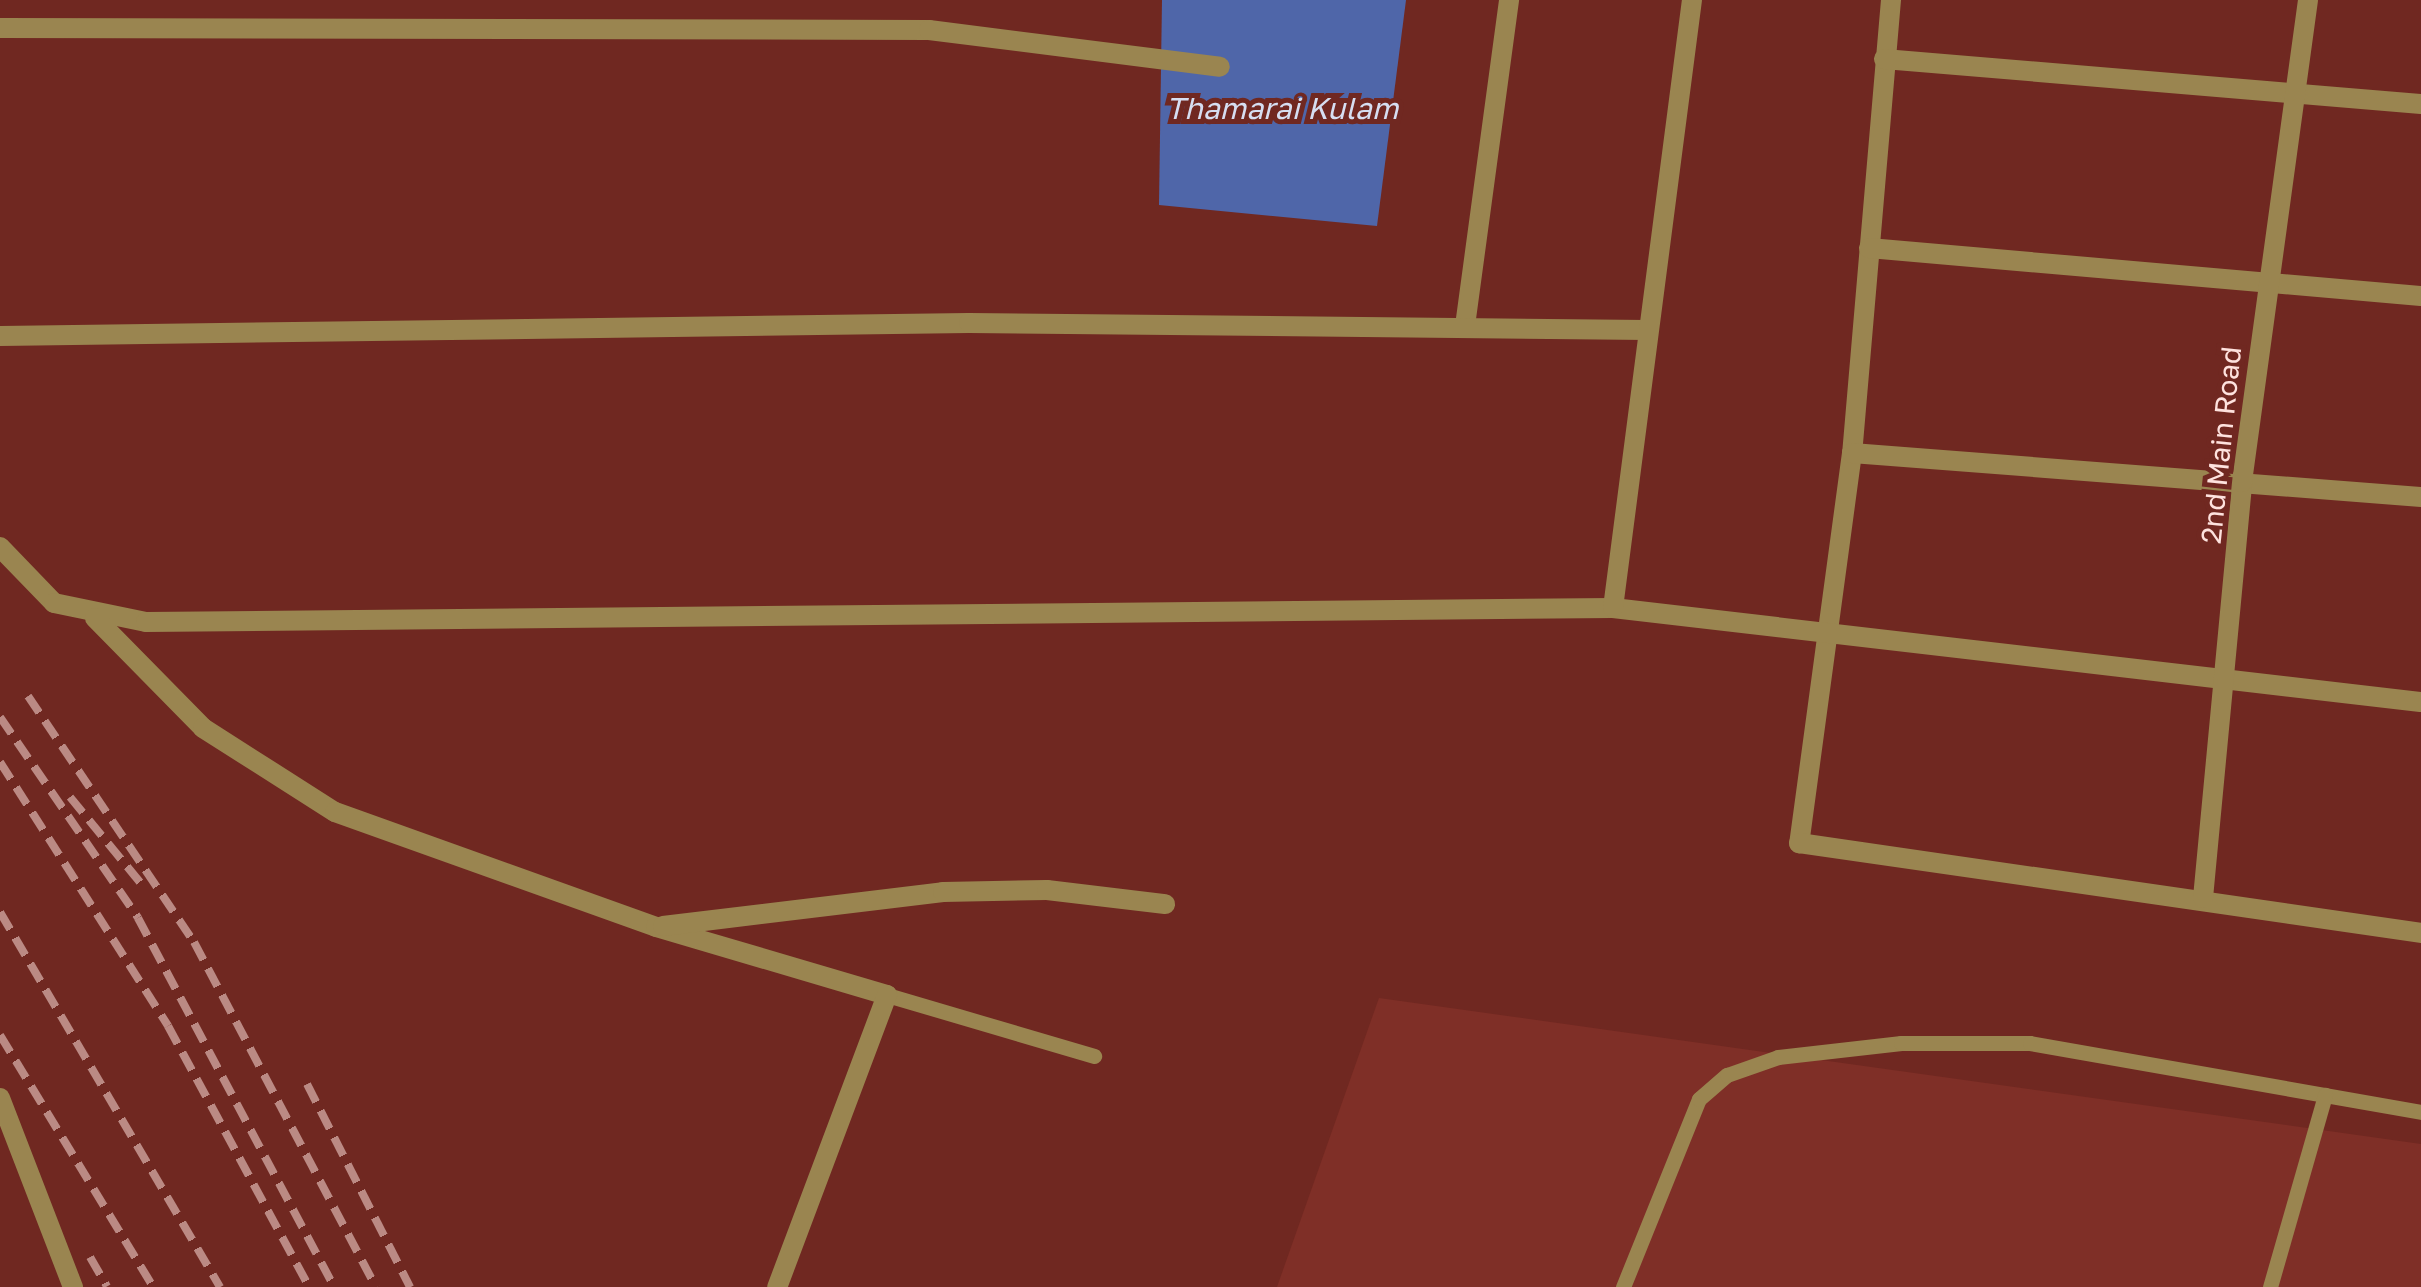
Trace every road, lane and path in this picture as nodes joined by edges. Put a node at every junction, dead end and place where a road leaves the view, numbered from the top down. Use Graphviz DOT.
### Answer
graph roads {
  1 [pos="1509,0"];
  2 [pos="1692,0"];
  3 [pos="1891,0"];
  4 [pos="2308,0"];
  5 [pos="0,28"];
  6 [pos="1884,59"];
  7 [pos="1220,67"];
  8 [pos="2298,97"];
  9 [pos="2421,104"];
  10 [pos="1870,248"];
  11 [pos="2266,285"];
  12 [pos="2421,296"];
  13 [pos="1466,326"];
  14 [pos="1647,330"];
  15 [pos="0,336"];
  16 [pos="1852,453"];
  17 [pos="2242,482"];
  18 [pos="2421,497"];
  19 [pos="0,547"];
  20 [pos="1613,608"];
  21 [pos="95,618"];
  22 [pos="1828,636"];
  23 [pos="2230,681"];
  24 [pos="2421,702"];
  25 [pos="2202,898"];
  26 [pos="1166,904"];
  27 [pos="656,927"];
  28 [pos="2421,933"];
  29 [pos="887,995"];
  30 [pos="1094,1056"];
  31 [pos="2325,1096"];
  32 [pos="0,1098"];
  33 [pos="2421,1112"];
  34 [pos="73,1287"];
  35 [pos="778,1287"];
  36 [pos="1624,1287"];
  37 [pos="2270,1287"];
  1 -- 13 [label="street"];
  2 -- 14 [label="street"];
  3 -- 6 [label="street"];
  4 -- 8 [label="street, 2nd Main Road"];
  5 -- 7 [label="street"];
  6 -- 8 [label="street"];
  6 -- 10 [label="street"];
  8 -- 9 [label="street"];
  8 -- 11 [label="street, 2nd Main Road"];
  10 -- 11 [label="street"];
  10 -- 16 [label="street"];
  11 -- 12 [label="street"];
  11 -- 17 [label="street, 2nd Main Road"];
  13 -- 14 [label="street"];
  13 -- 15 [label="street"];
  14 -- 20 [label="street"];
  16 -- 17 [label="street"];
  16 -- 22 [label="street"];
  17 -- 18 [label="street"];
  17 -- 23 [label="street, 2nd Main Road"];
  19 -- 21 [label="street"];
  20 -- 21 [label="street"];
  20 -- 22 [label="street"];
  21 -- 27 [label="street"];
  22 -- 23 [label="street"];
  22 -- 25 [label="street"];
  23 -- 24 [label="street"];
  23 -- 25 [label="street, 2nd Main Road"];
  25 -- 28 [label="street"];
  26 -- 27 [label="street"];
  27 -- 29 [label="street"];
  29 -- 30 [label="lane"];
  29 -- 35 [label="street"];
  31 -- 33 [label="lane"];
  31 -- 36 [label="lane"];
  31 -- 37 [label="lane"];
  32 -- 34 [label="street"];
}
